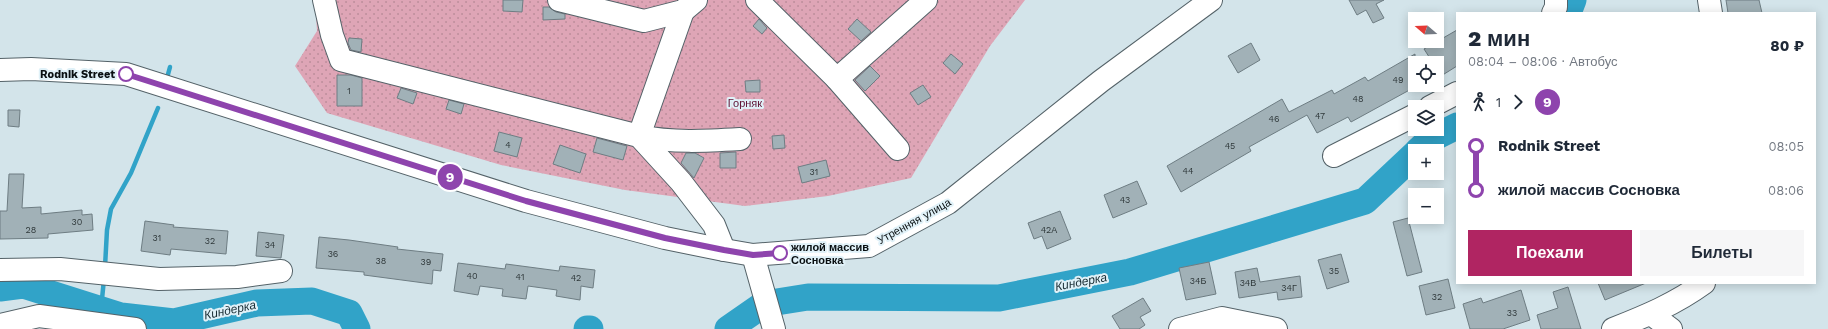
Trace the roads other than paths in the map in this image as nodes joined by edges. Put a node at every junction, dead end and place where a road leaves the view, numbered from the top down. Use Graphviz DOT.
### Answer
graph roads {
  1 [pos="324,0"];
  2 [pos="559,0"];
  3 [pos="757,0"];
  4 [pos="1212,0"];
  5 [pos="1556,0"];
  6 [pos="1709,0"];
  7 [pos="921,2"];
  8 [pos="690,5"];
  9 [pos="1554,12"];
  10 [pos="1711,12"];
  11 [pos="0,70"];
  12 [pos="837,79"];
  13 [pos="1456,94"];
  14 [pos="1444,100"];
  15 [pos="1408,119"];
  16 [pos="640,136"];
  17 [pos="740,139"];
  18 [pos="898,149"];
  19 [pos="1334,156"];
  20 [pos="724,250"];
  21 [pos="753,255"];
  22 [pos="0,270"];
  23 [pos="281,271"];
  24 [pos="1703,284"];
  25 [pos="1651,314"];
  26 [pos="772,323"];
  27 [pos="0,325"];
  28 [pos="135,329"];
  29 [pos="1180,329"];
  30 [pos="1276,329"];
  31 [pos="1613,329"];
  32 [pos="1671,329"];
  1 -- 16 [label="street"];
  2 -- 8 [label="street"];
  3 -- 12 [label="street"];
  4 -- 21 [label="street, Утренняя улица"];
  5 -- 9 [label="street"];
  6 -- 10 [label="street"];
  7 -- 12 [label="street"];
  8 -- 16 [label="street"];
  11 -- 20 [label="street, Утренняя улица"];
  12 -- 18 [label="street"];
  13 -- 14 [label="street"];
  15 -- 19 [label="street"];
  16 -- 17 [label="street"];
  16 -- 20 [label="street"];
  20 -- 21 [label="street, Утренняя улица"];
  21 -- 26 [label="street"];
  22 -- 23 [label="street"];
  24 -- 25 [label="street"];
  25 -- 31 [label="street"];
  25 -- 32 [label="street"];
  27 -- 28 [label="street"];
  29 -- 30 [label="street"];
}
